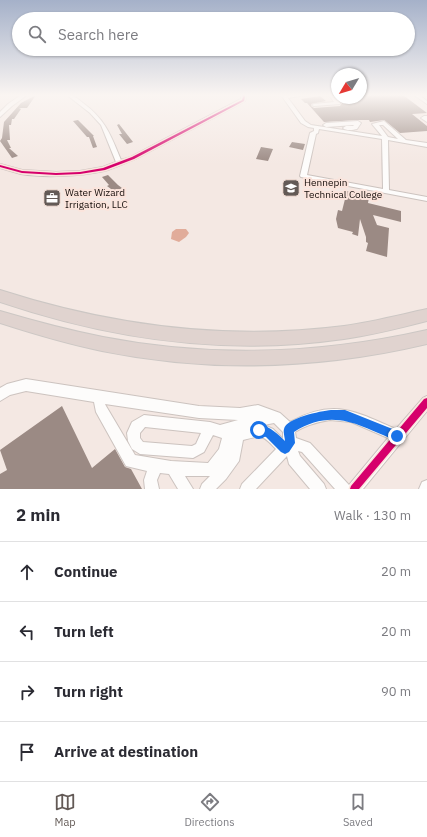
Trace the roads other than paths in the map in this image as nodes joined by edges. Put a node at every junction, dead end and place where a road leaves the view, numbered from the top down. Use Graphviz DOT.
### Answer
graph roads {
  1 [pos="97,118"];
  2 [pos="209,118"];
  3 [pos="300,118"];
  4 [pos="304,123"];
  5 [pos="326,125"];
  6 [pos="316,129"];
  7 [pos="395,133"];
  8 [pos="360,138"];
  9 [pos="385,138"];
  10 [pos="405,141"];
  11 [pos="427,145"];
  12 [pos="427,149"];
  13 [pos="120,164"];
  14 [pos="0,166"];
  15 [pos="386,192"];
  16 [pos="427,200"];
  17 [pos="0,296"];
  18 [pos="427,315"];
  19 [pos="0,317"];
  20 [pos="427,337"];
  21 [pos="0,395"];
  22 [pos="99,397"];
  23 [pos="427,402"];
  24 [pos="276,417"];
  25 [pos="289,429"];
  26 [pos="225,432"];
  27 [pos="397,436"];
  28 [pos="288,446"];
  29 [pos="157,466"];
  30 [pos="173,468"];
  31 [pos="152,489"];
  32 [pos="186,489"];
  33 [pos="207,489"];
  34 [pos="247,489"];
  35 [pos="319,489"];
  36 [pos="344,489"];
  37 [pos="354,489"];
  1 -- 13 [label="street"];
  2 -- 13 [label="street"];
  3 -- 4 [label="street"];
  4 -- 5 [label="street"];
  4 -- 6 [label="street"];
  5 -- 5 [label="street"];
  6 -- 8 [label="street"];
  6 -- 9 [label="street"];
  6 -- 15 [label="street"];
  7 -- 9 [label="street"];
  7 -- 9 [label="street"];
  7 -- 10 [label="street"];
  9 -- 10 [label="street"];
  9 -- 12 [label="street"];
  9 -- 15 [label="street"];
  10 -- 11 [label="street"];
  13 -- 14 [label="street"];
  15 -- 16 [label="street"];
  17 -- 18 [label="highway"];
  19 -- 20 [label="highway"];
  21 -- 22 [label="street"];
  22 -- 24 [label="street"];
  22 -- 29 [label="street"];
  23 -- 27 [label="street"];
  24 -- 25 [label="street"];
  24 -- 26 [label="street"];
  25 -- 27 [label="street"];
  25 -- 28 [label="street"];
  26 -- 26 [label="street"];
  26 -- 28 [label="street"];
  26 -- 30 [label="street"];
  26 -- 33 [label="street"];
  27 -- 37 [label="street"];
  28 -- 34 [label="street"];
  28 -- 35 [label="street"];
  28 -- 36 [label="street"];
  29 -- 30 [label="street"];
  29 -- 31 [label="street"];
  30 -- 32 [label="street"];
}
